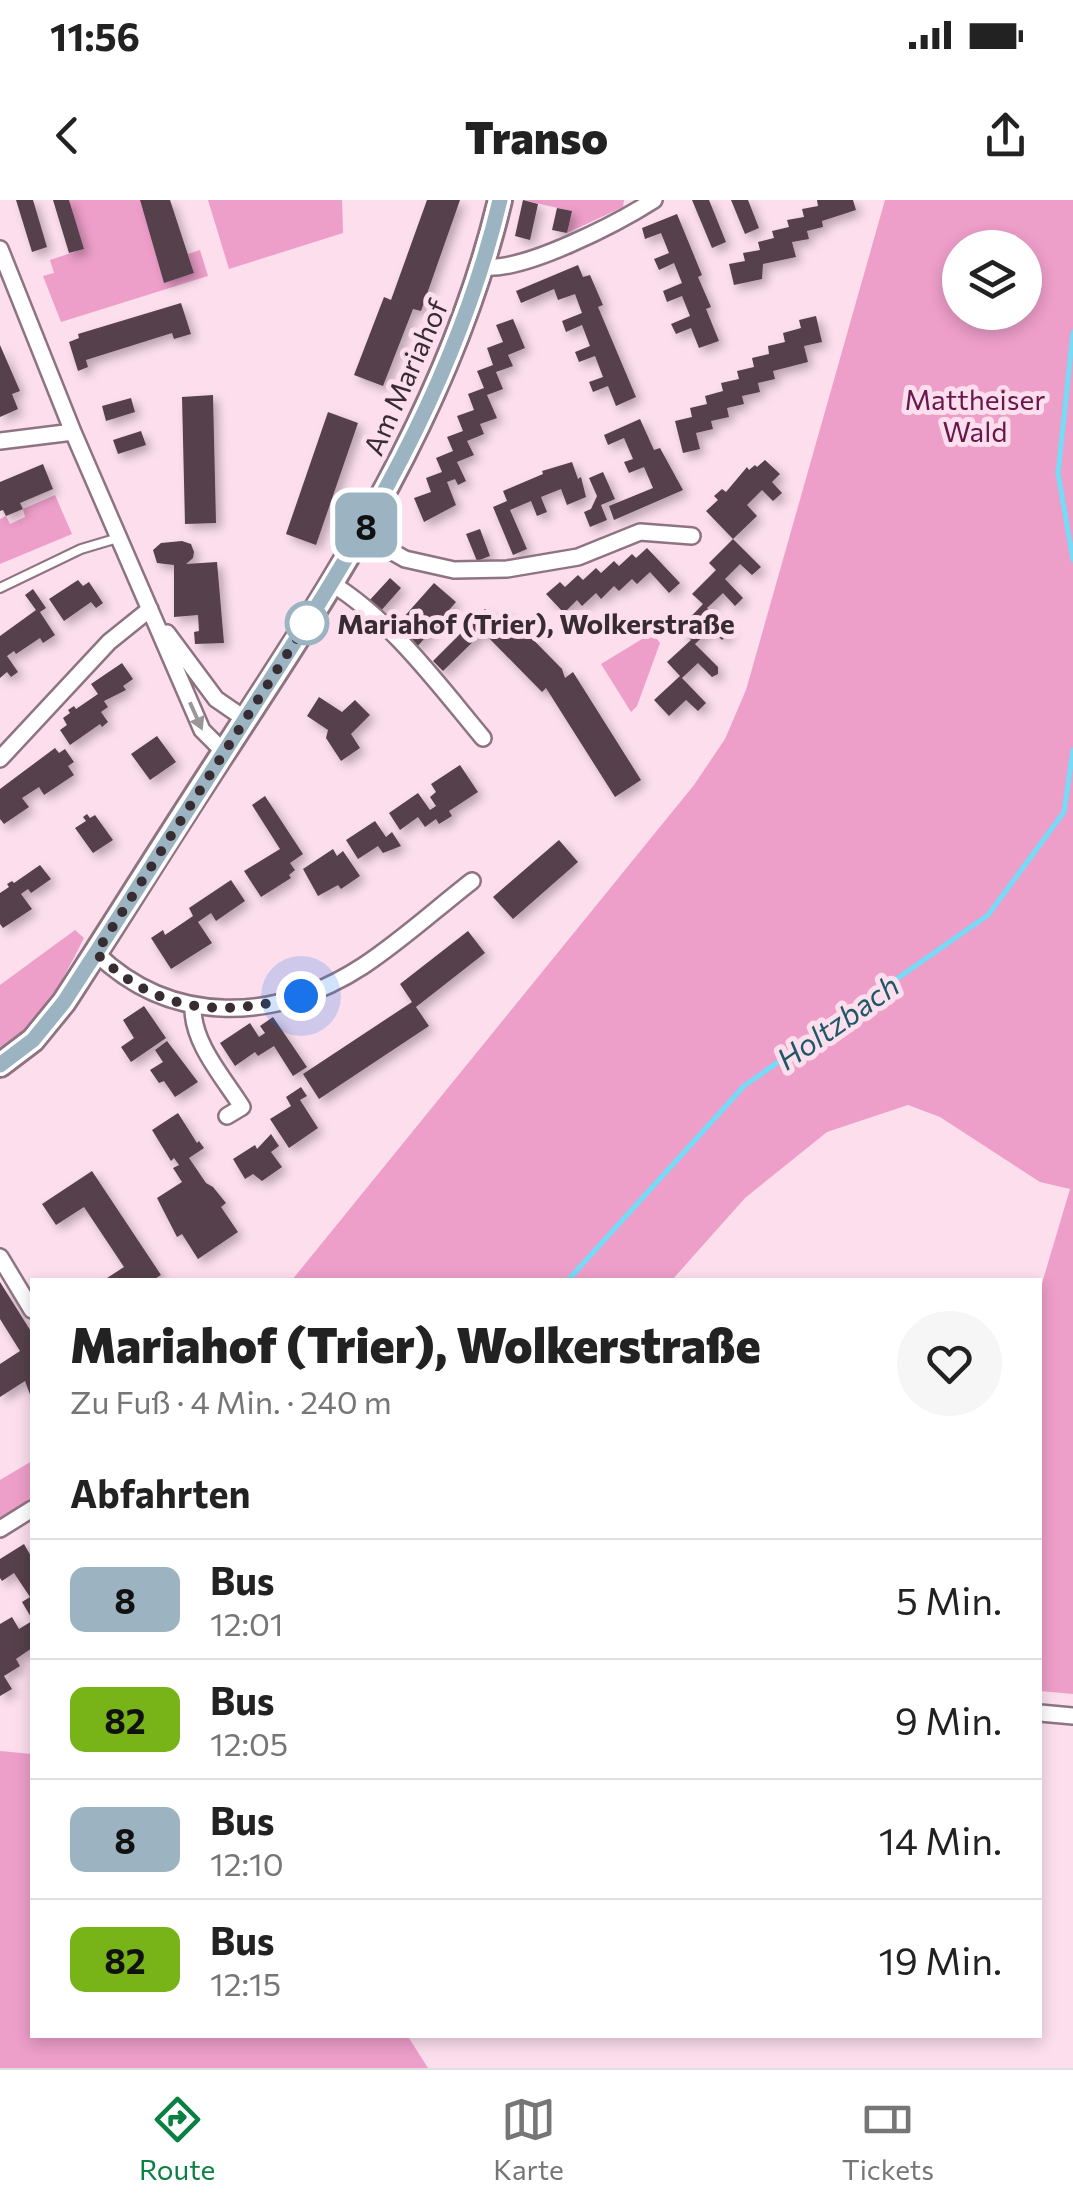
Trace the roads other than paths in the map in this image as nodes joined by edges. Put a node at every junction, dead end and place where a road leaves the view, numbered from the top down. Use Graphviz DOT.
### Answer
graph roads {
  1 [pos="500,200"];
  2 [pos="654,200"];
  3 [pos="0,248"];
  4 [pos="483,267"];
  5 [pos="73,432"];
  6 [pos="0,441"];
  7 [pos="361,534"];
  8 [pos="692,536"];
  9 [pos="118,538"];
  10 [pos="330,583"];
  11 [pos="0,588"];
  12 [pos="150,609"];
  13 [pos="245,720"];
  14 [pos="484,738"];
  15 [pos="224,752"];
  16 [pos="0,759"];
  17 [pos="472,881"];
  18 [pos="96,953"];
  19 [pos="192,1008"];
  20 [pos="0,1065"];
  21 [pos="227,1116"];
  22 [pos="0,1257"];
  23 [pos="30,1307"];
  24 [pos="30,1510"];
  25 [pos="0,1529"];
  26 [pos="1042,1713"];
  27 [pos="1073,1716"];
  1 -- 4 [label="street, Am Mariahof"];
  2 -- 4 [label="street"];
  3 -- 5 [label="street"];
  4 -- 7 [label="street, Am Mariahof"];
  5 -- 6 [label="street"];
  5 -- 9 [label="street"];
  7 -- 8 [label="street"];
  7 -- 10 [label="street, Am Mariahof"];
  9 -- 11 [label="lane"];
  9 -- 12 [label="street"];
  10 -- 13 [label="street, Am Mariahof"];
  10 -- 14 [label="street"];
  12 -- 13 [label="street"];
  12 -- 15 [label="street, one-way"];
  12 -- 16 [label="street"];
  13 -- 15 [label="street, Am Mariahof"];
  15 -- 18 [label="street, Am Mariahof"];
  17 -- 19 [label="street"];
  18 -- 19 [label="street"];
  18 -- 20 [label="street, Am Mariahof"];
  19 -- 21 [label="street"];
  22 -- 23 [label="street"];
  24 -- 25 [label="street"];
  26 -- 27 [label="street"];
}
